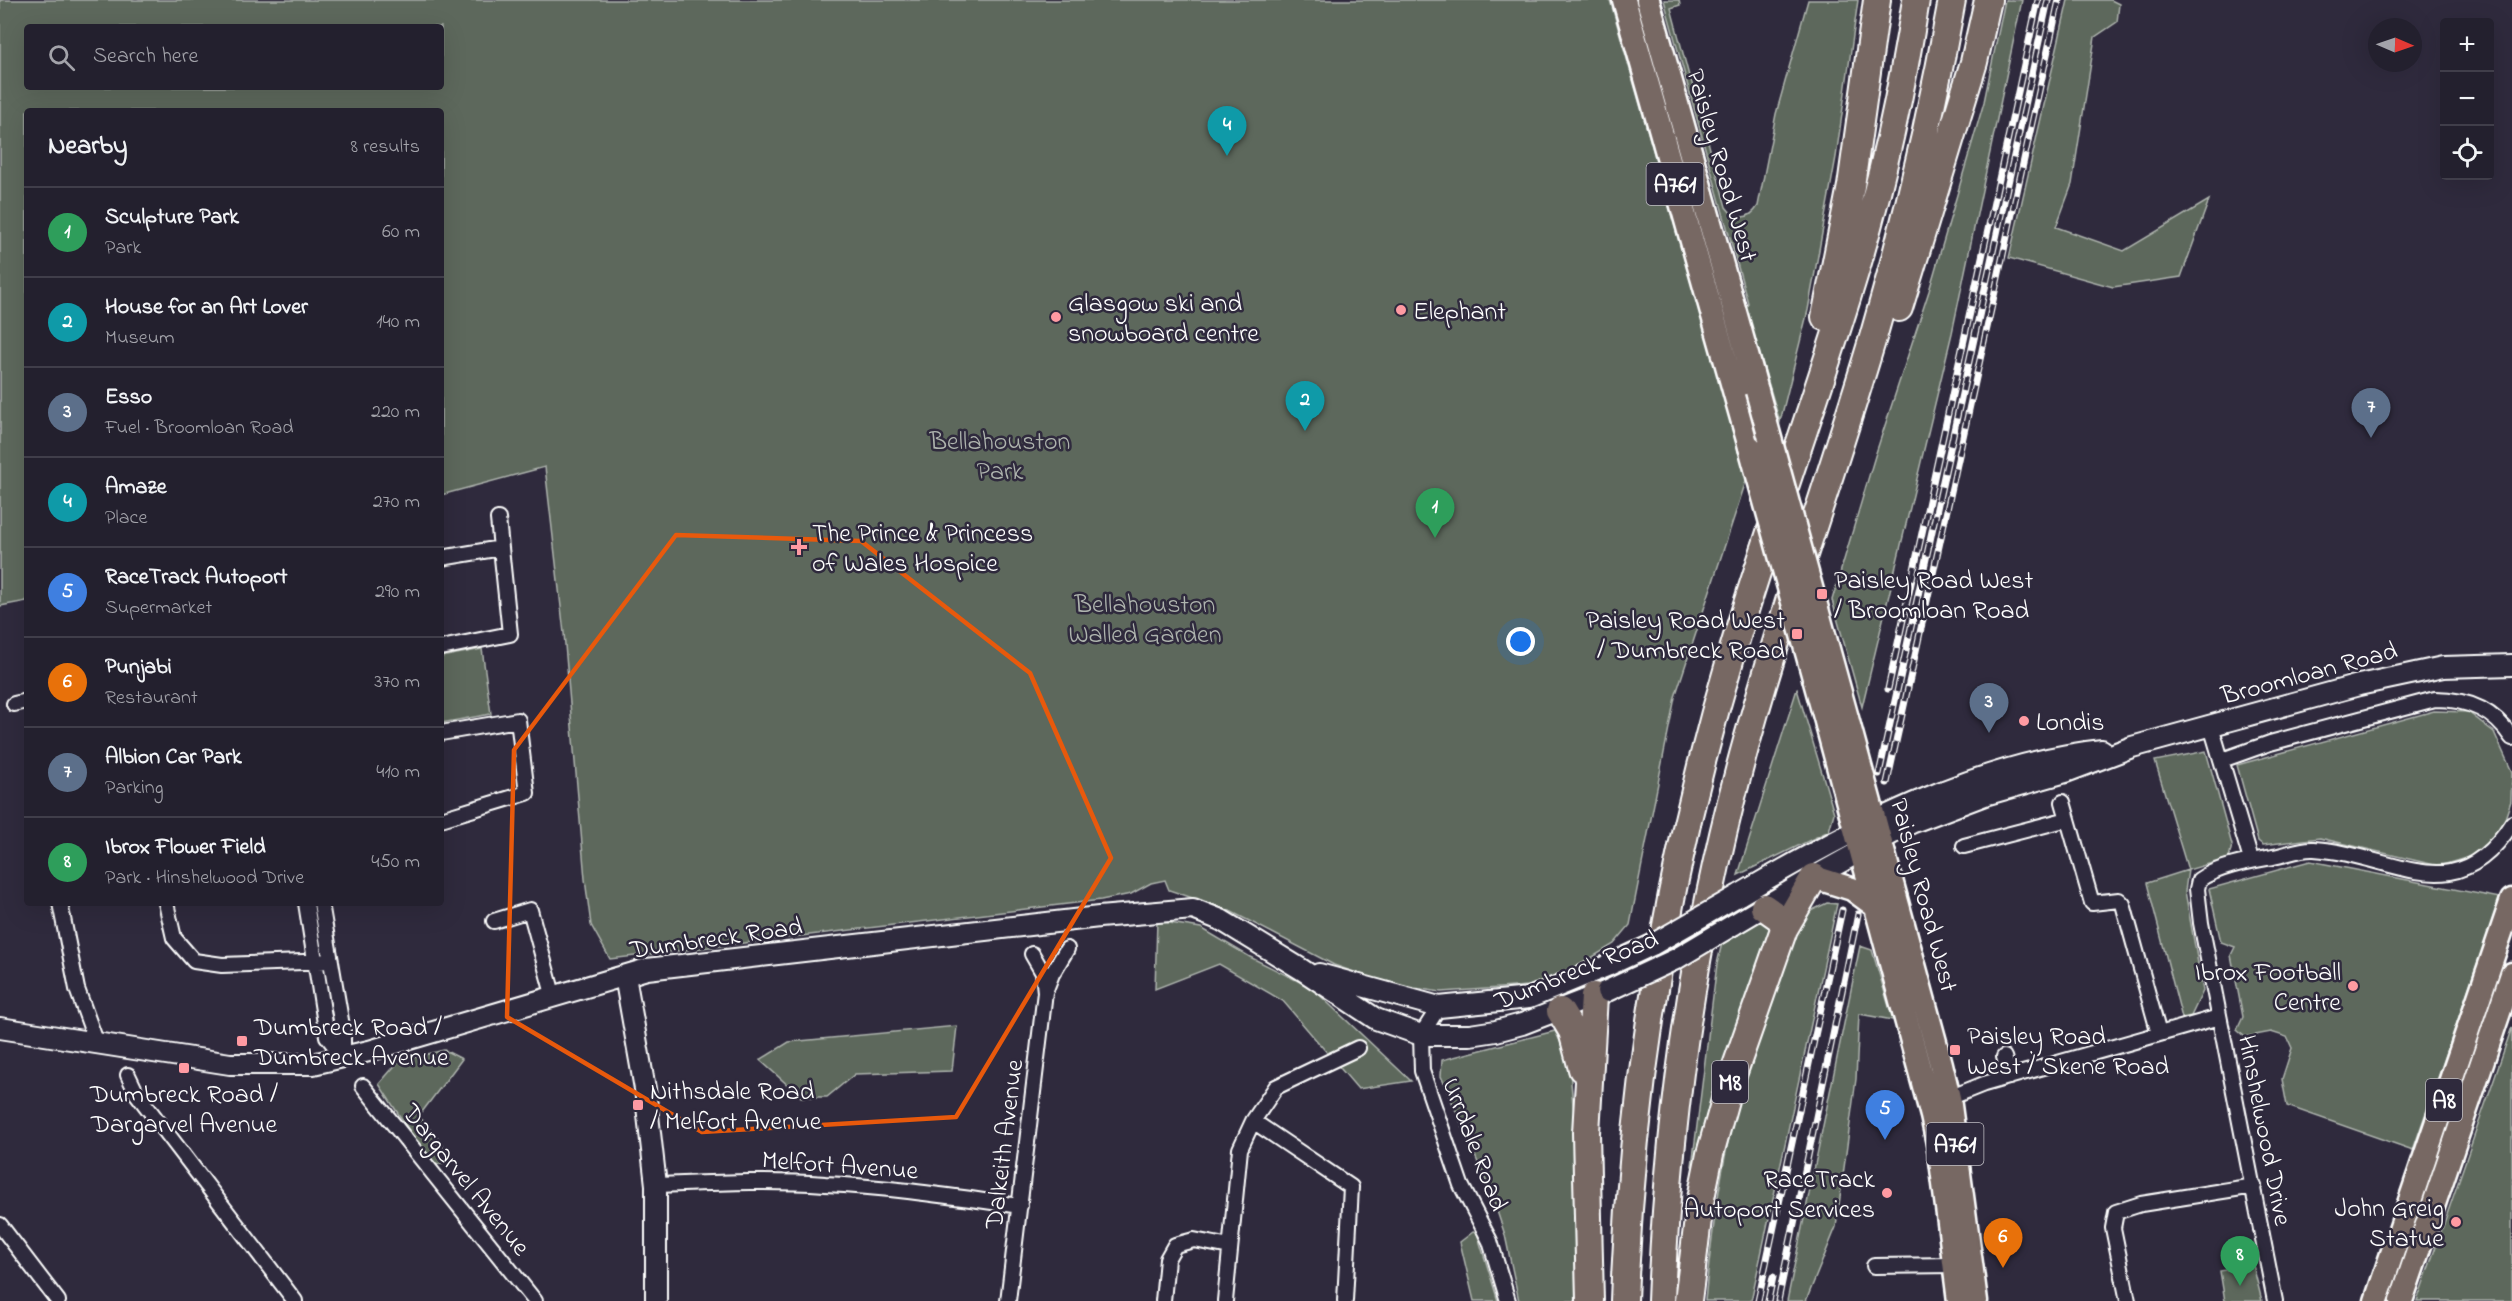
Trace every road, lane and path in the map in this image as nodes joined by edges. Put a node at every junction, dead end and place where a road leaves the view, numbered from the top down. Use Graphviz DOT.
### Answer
graph roads {
  1 [pos="1624,0"];
  2 [pos="1648,0"];
  3 [pos="1877,0"];
  4 [pos="1916,0"];
  5 [pos="1952,0"];
  6 [pos="1988,0"];
  7 [pos="1804,429"];
  8 [pos="498,519"];
  9 [pos="501,548"];
  10 [pos="444,558"];
  11 [pos="444,647"];
  12 [pos="2509,663"];
  13 [pos="1767,668"];
  14 [pos="1837,722"];
  15 [pos="2211,726"];
  16 [pos="444,732"];
  17 [pos="2512,738"];
  18 [pos="2222,760"];
  19 [pos="2063,802"];
  20 [pos="444,818"];
  21 [pos="2068,819"];
  22 [pos="2512,823"];
  23 [pos="1878,831"];
  24 [pos="1857,841"];
  25 [pos="1964,846"];
  26 [pos="2251,860"];
  27 [pos="1814,877"];
  28 [pos="1739,895"];
  29 [pos="2512,900"];
  30 [pos="61,906"];
  31 [pos="166,906"];
  32 [pos="306,906"];
  33 [pos="322,906"];
  34 [pos="1875,906"];
  35 [pos="1764,907"];
  36 [pos="494,921"];
  37 [pos="1784,929"];
  38 [pos="1066,949"];
  39 [pos="1032,954"];
  40 [pos="315,961"];
  41 [pos="331,961"];
  42 [pos="1602,968"];
  43 [pos="1302,969"];
  44 [pos="2512,974"];
  45 [pos="625,976"];
  46 [pos="1046,992"];
  47 [pos="1600,993"];
  48 [pos="554,998"];
  49 [pos="1439,1007"];
  50 [pos="1560,1011"];
  51 [pos="2219,1017"];
  52 [pos="0,1028"];
  53 [pos="2159,1034"];
  54 [pos="1421,1035"];
  55 [pos="0,1040"];
  56 [pos="97,1044"];
  57 [pos="1358,1048"];
  58 [pos="343,1057"];
  59 [pos="2004,1058"];
  60 [pos="128,1075"];
  61 [pos="2010,1077"];
  62 [pos="363,1086"];
  63 [pos="1949,1098"];
  64 [pos="1588,1102"];
  65 [pos="1252,1121"];
  66 [pos="656,1185"];
  67 [pos="2253,1186"];
  68 [pos="1020,1206"];
  69 [pos="0,1225"];
  70 [pos="1230,1248"];
  71 [pos="1954,1265"];
  72 [pos="1874,1266"];
  73 [pos="58,1301"];
  74 [pos="295,1301"];
  75 [pos="535,1301"];
  76 [pos="656,1301"];
  77 [pos="1008,1301"];
  78 [pos="1163,1301"];
  79 [pos="1225,1301"];
  80 [pos="1345,1301"];
  81 [pos="1508,1301"];
  82 [pos="1590,1301"];
  83 [pos="1624,1301"];
  84 [pos="1661,1301"];
  85 [pos="1688,1301"];
  86 [pos="1959,1301"];
  87 [pos="1976,1301"];
  88 [pos="2128,1301"];
  89 [pos="2275,1301"];
  90 [pos="2376,1301"];
  91 [pos="2401,1301"];
  1 -- 14 [label="main road, Paisley Road West / A761, bridge"];
  2 -- 14 [label="main road, Paisley Road West / A761, bridge"];
  3 -- 7 [label="highway"];
  4 -- 7 [label="highway"];
  5 -- 13 [label="highway, M8"];
  6 -- 13 [label="highway"];
  7 -- 83 [label="highway"];
  8 -- 9 [label="street"];
  9 -- 10 [label="street"];
  9 -- 11 [label="street"];
  12 -- 15 [label="main road, Broomloan Road"];
  13 -- 84 [label="highway, M8"];
  14 -- 23 [label="main road, Paisley Road West / A761"];
  14 -- 24 [label="main road, Paisley Road West / A761"];
  15 -- 18 [label="street"];
  15 -- 23 [label="main road, Broomloan Road"];
  16 -- 20 [label="street"];
  17 -- 18 [label="street"];
  18 -- 26 [label="street"];
  19 -- 21 [label="street"];
  21 -- 25 [label="street"];
  21 -- 53 [label="street"];
  22 -- 26 [label="street, Hinshelwood Drive"];
  23 -- 24 [label="main road, Broomloan Road"];
  23 -- 63 [label="main road, Paisley Road West / A761"];
  24 -- 27 [label="main road, Dumbreck Road"];
  24 -- 28 [label="main road, Dumbreck Road"];
  24 -- 34 [label="main road, Paisley Road West / A761"];
  26 -- 51 [label="street, Hinshelwood Drive"];
  27 -- 34 [label="main road"];
  27 -- 35 [label="main road, Dumbreck Road"];
  27 -- 37 [label="highway, M8"];
  28 -- 35 [label="main road"];
  28 -- 42 [label="main road, Dumbreck Road, bridge"];
  29 -- 90 [label="main road, A8"];
  30 -- 56 [label="street"];
  31 -- 40 [label="street"];
  32 -- 40 [label="street"];
  33 -- 41 [label="street"];
  34 -- 71 [label="main road, Paisley Road West / A761"];
  35 -- 37 [label="highway"];
  35 -- 47 [label="main road, Dumbreck Road, bridge"];
  36 -- 48 [label="street"];
  37 -- 85 [label="highway, M8"];
  38 -- 46 [label="street, Dalkeith Avenue"];
  39 -- 46 [label="street, Dalkeith Avenue"];
  40 -- 41 [label="street"];
  40 -- 58 [label="street"];
  41 -- 58 [label="street"];
  42 -- 47 [label="main road"];
  42 -- 49 [label="main road, Dumbreck Road"];
  43 -- 45 [label="main road, Dumbreck Road"];
  43 -- 49 [label="main road, Dumbreck Road"];
  43 -- 54 [label="main road, Dumbreck Road"];
  44 -- 91 [label="main road, A8"];
  45 -- 48 [label="main road, Dumbreck Road"];
  45 -- 66 [label="main road"];
  46 -- 68 [label="street, Dalkeith Avenue"];
  47 -- 50 [label="main road, Dumbreck Road"];
  47 -- 64 [label="highway"];
  48 -- 58 [label="main road, Dumbreck Road"];
  49 -- 54 [label="street"];
  50 -- 54 [label="main road, Dumbreck Road"];
  50 -- 64 [label="highway"];
  51 -- 53 [label="street"];
  51 -- 67 [label="street, Hinshelwood Drive"];
  52 -- 56 [label="main road, Dumbreck Road"];
  53 -- 61 [label="street"];
  54 -- 81 [label="street, Urrdale Road"];
  55 -- 56 [label="main road, Dumbreck Road"];
  56 -- 58 [label="main road, Dumbreck Road"];
  57 -- 65 [label="street"];
  59 -- 61 [label="street"];
  60 -- 74 [label="street"];
  61 -- 63 [label="street"];
  62 -- 75 [label="street, Dargarvel Avenue"];
  63 -- 87 [label="main road, Paisley Road West / A761"];
  64 -- 82 [label="highway"];
  65 -- 70 [label="street"];
  65 -- 80 [label="street"];
  66 -- 68 [label="street, Melfort Avenue"];
  66 -- 76 [label="main road"];
  67 -- 88 [label="street"];
  67 -- 89 [label="street, Hinshelwood Drive"];
  68 -- 77 [label="street, Dalkeith Avenue"];
  69 -- 73 [label="street"];
  70 -- 78 [label="street"];
  70 -- 79 [label="street"];
  71 -- 72 [label="street"];
  71 -- 86 [label="main road, Paisley Road West / A761"];
}
